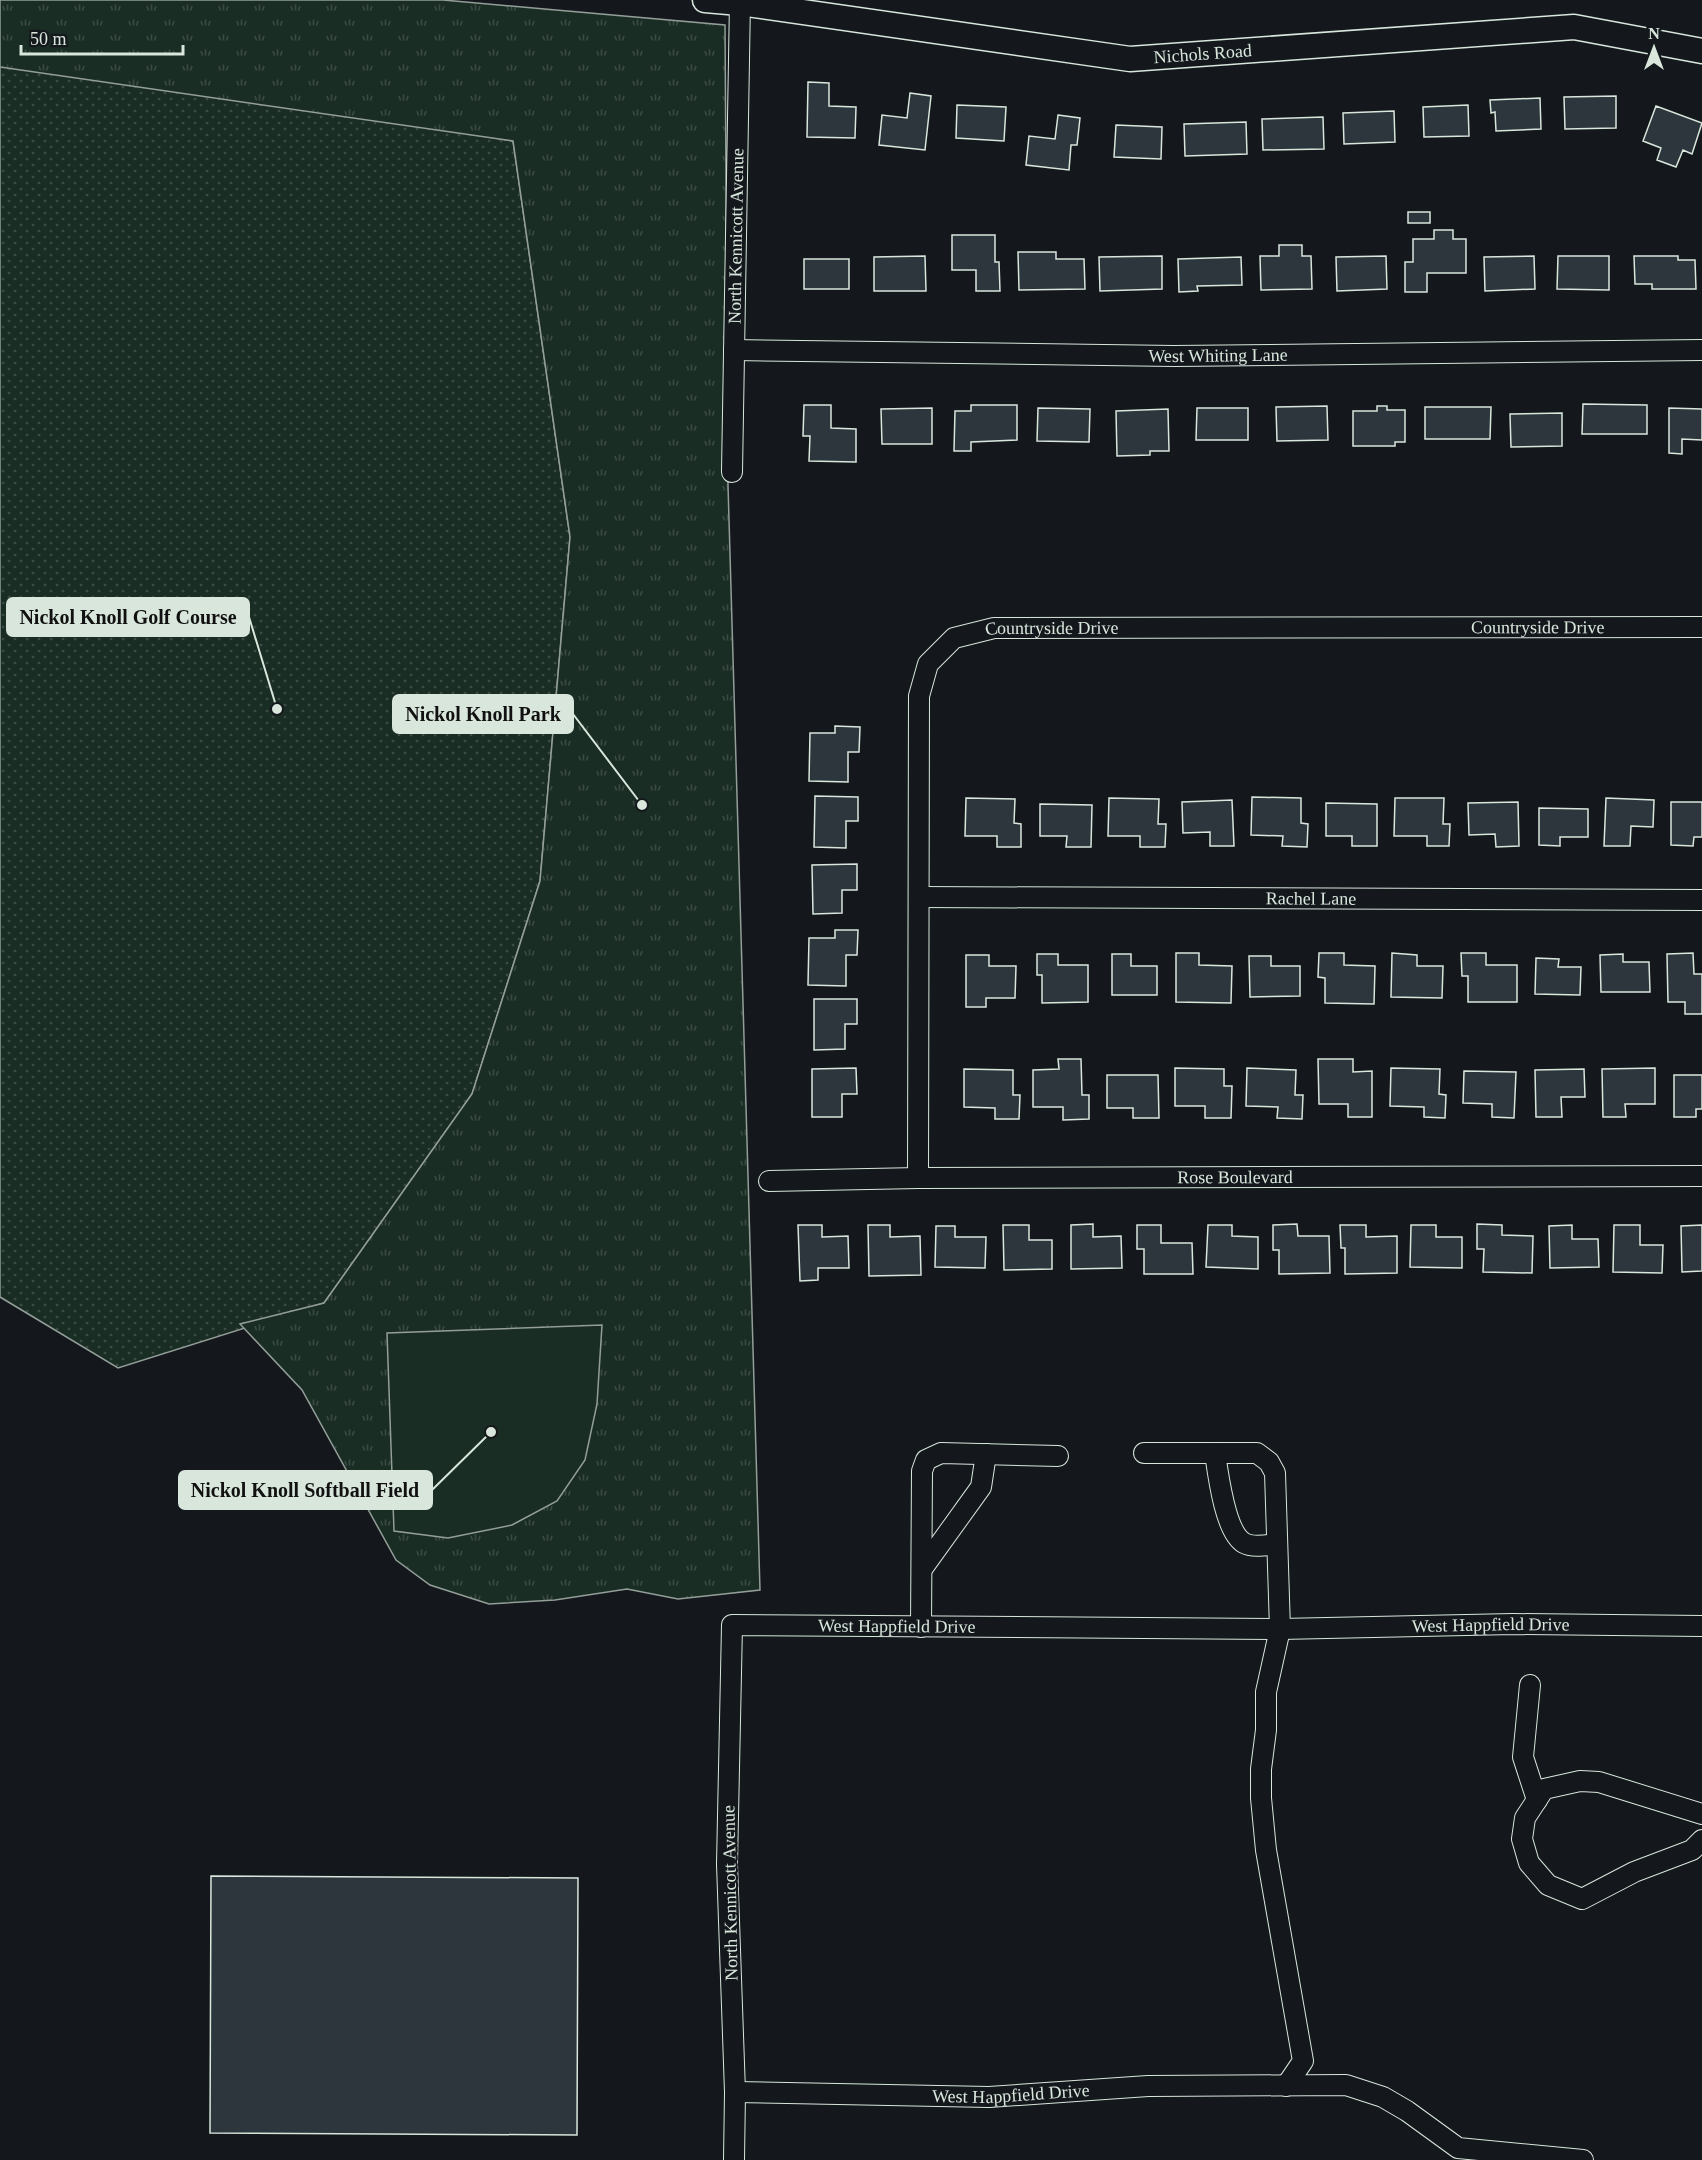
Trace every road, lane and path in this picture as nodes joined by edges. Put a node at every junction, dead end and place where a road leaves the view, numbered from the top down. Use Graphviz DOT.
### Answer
graph roads {
  1 [pos="705,0"];
  2 [pos="740,1"];
  3 [pos="1702,51"];
  4 [pos="734,350"];
  5 [pos="1702,350"];
  6 [pos="732,472"];
  7 [pos="1702,627"];
  8 [pos="919,897"];
  9 [pos="1702,900"];
  10 [pos="1702,1176"];
  11 [pos="918,1178"];
  12 [pos="769,1181"];
  13 [pos="1144,1453"];
  14 [pos="1215,1453"];
  15 [pos="986,1454"];
  16 [pos="1058,1456"];
  17 [pos="1277,1544"];
  18 [pos="922,1569"];
  19 [pos="732,1625"];
  20 [pos="1702,1626"];
  21 [pos="921,1627"];
  22 [pos="1280,1629"];
  23 [pos="1530,1685"];
  24 [pos="1537,1800"];
  25 [pos="1702,1814"];
  26 [pos="1702,1839"];
  27 [pos="1286,2086"];
  28 [pos="735,2092"];
  29 [pos="734,2160"];
  30 [pos="1583,2160"];
  1 -- 2 [label="street, Nichols Road"];
  2 -- 3 [label="street, Nichols Road"];
  2 -- 4 [label="street, North Kennicott Avenue"];
  4 -- 5 [label="street, West Whiting Lane"];
  4 -- 6 [label="street, North Kennicott Avenue"];
  7 -- 8 [label="street, Countryside Drive"];
  8 -- 9 [label="street, Rachel Lane"];
  8 -- 11 [label="street, Countryside Drive"];
  10 -- 11 [label="street, Rose Boulevard"];
  11 -- 12 [label="street, Rose Boulevard"];
  13 -- 14 [label="street"];
  14 -- 17 [label="street"];
  14 -- 17 [label="street"];
  15 -- 16 [label="street"];
  15 -- 18 [label="street"];
  15 -- 18 [label="street"];
  17 -- 22 [label="street"];
  18 -- 21 [label="street"];
  19 -- 21 [label="street, West Happfield Drive"];
  19 -- 28 [label="street, North Kennicott Avenue"];
  20 -- 22 [label="street, West Happfield Drive"];
  21 -- 22 [label="street, West Happfield Drive"];
  22 -- 27 [label="street"];
  23 -- 24 [label="street"];
  24 -- 25 [label="street"];
  24 -- 26 [label="street"];
  27 -- 28 [label="street, West Happfield Drive"];
  27 -- 30 [label="street, West Happfield Drive"];
  28 -- 29 [label="street, North Kennicott Avenue"];
}
